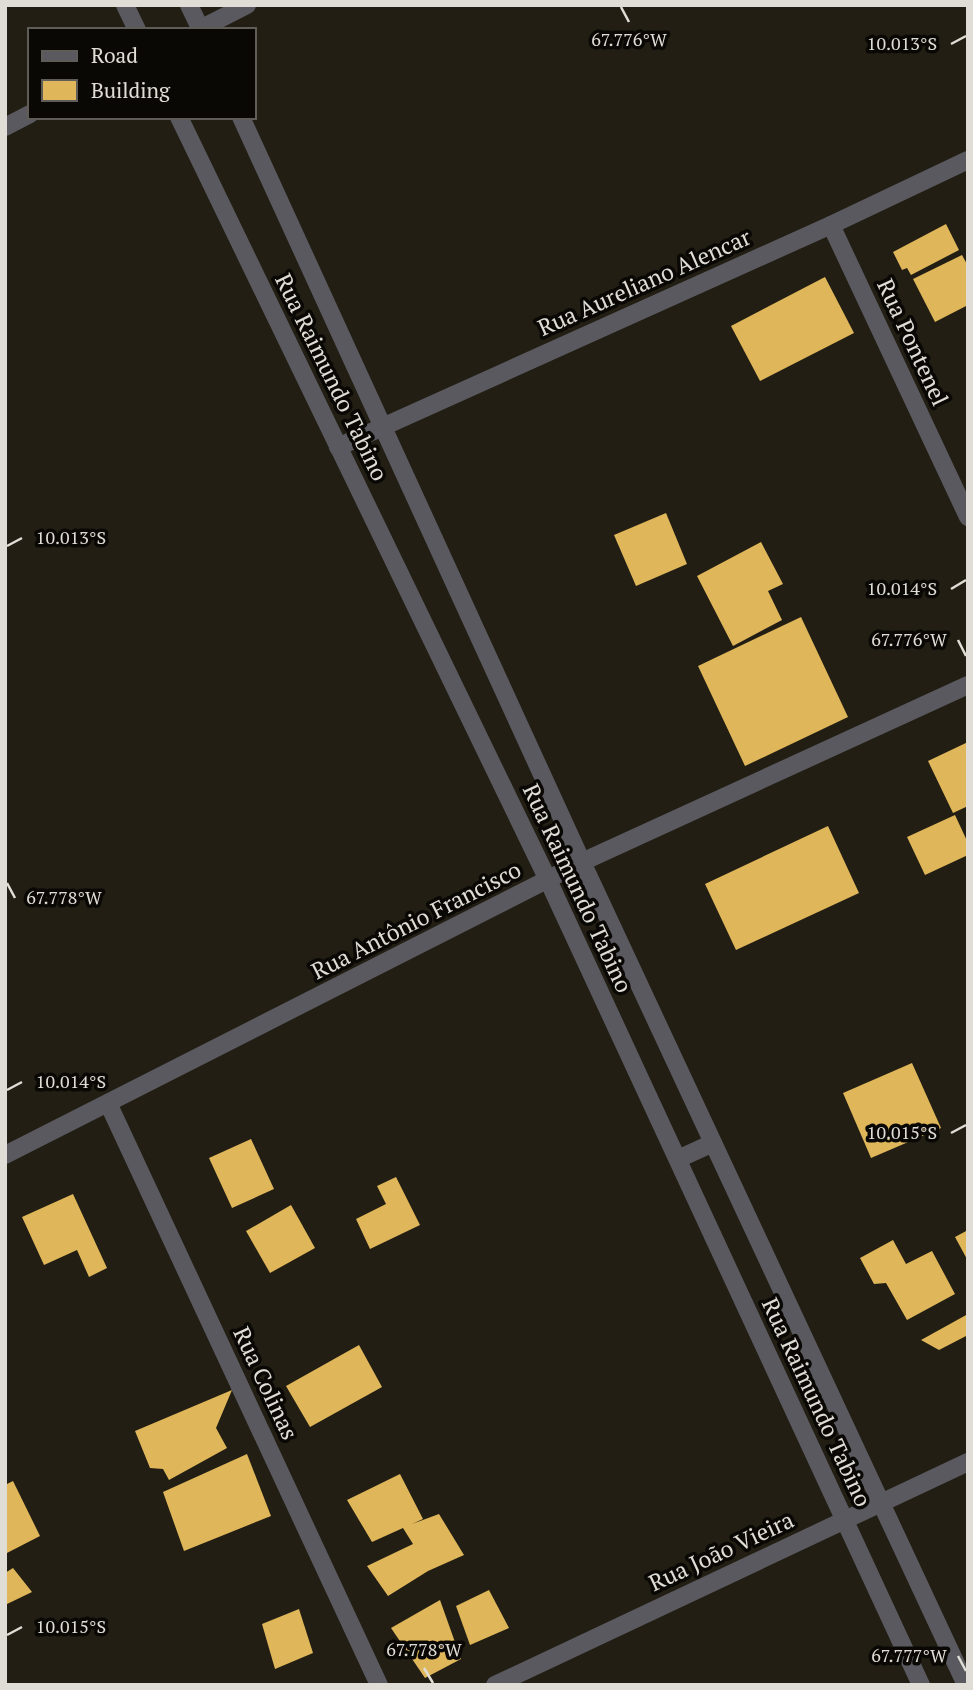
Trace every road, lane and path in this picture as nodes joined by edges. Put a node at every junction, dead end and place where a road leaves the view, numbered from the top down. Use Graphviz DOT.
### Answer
graph roads {
  1 [pos="125,5"];
  2 [pos="189,5"];
  3 [pos="247,5"];
  4 [pos="136,28"];
  5 [pos="200,28"];
  6 [pos="202,28"];
  7 [pos="28,115"];
  8 [pos="180,119"];
  9 [pos="242,119"];
  10 [pos="5,127"];
  11 [pos="968,160"];
  12 [pos="831,225"];
  13 [pos="382,427"];
  14 [pos="338,447"];
  15 [pos="968,517"];
  16 [pos="968,685"];
  17 [pos="582,862"];
  18 [pos="548,880"];
  19 [pos="108,1103"];
  20 [pos="713,1143"];
  21 [pos="5,1155"];
  22 [pos="678,1160"];
  23 [pos="968,1462"];
  24 [pos="881,1502"];
  25 [pos="845,1520"];
  26 [pos="379,1685"];
  27 [pos="495,1685"];
  28 [pos="921,1685"];
  29 [pos="966,1685"];
  1 -- 4 [label="street"];
  2 -- 5 [label="street"];
  3 -- 6 [label="street"];
  7 -- 10 [label="street"];
  8 -- 14 [label="street, Rua Raimundo Tabino"];
  9 -- 13 [label="street, Rua Raimundo Tabino"];
  11 -- 12 [label="street, Rua Aureliano Alencar"];
  12 -- 13 [label="street, Rua Aureliano Alencar"];
  12 -- 15 [label="street, Rua Pontenel"];
  13 -- 14 [label="street, Rua Aureliano Alencar"];
  13 -- 17 [label="street, Rua Raimundo Tabino"];
  14 -- 18 [label="street, Rua Raimundo Tabino"];
  16 -- 17 [label="street, Rua Antônio Francisco"];
  17 -- 18 [label="street, Rua Antônio Francisco"];
  17 -- 20 [label="street, Rua Raimundo Tabino"];
  18 -- 19 [label="street, Rua Antônio Francisco"];
  18 -- 22 [label="street, Rua Raimundo Tabino"];
  19 -- 21 [label="street, Rua Antônio Francisco"];
  19 -- 26 [label="street, Rua Colinas"];
  20 -- 22 [label="street"];
  20 -- 24 [label="street, Rua Raimundo Tabino"];
  22 -- 25 [label="street, Rua Raimundo Tabino"];
  23 -- 24 [label="street, Rua João Vieira"];
  24 -- 25 [label="street, Rua João Vieira"];
  24 -- 29 [label="street, Rua Raimundo Tabino"];
  25 -- 27 [label="street, Rua João Vieira"];
  25 -- 28 [label="street, Rua Raimundo Tabino"];
}
